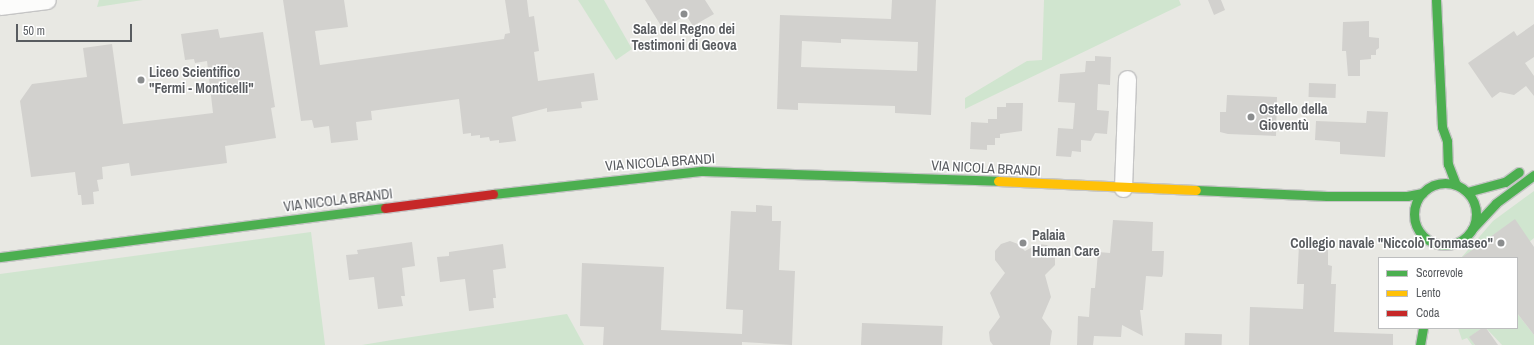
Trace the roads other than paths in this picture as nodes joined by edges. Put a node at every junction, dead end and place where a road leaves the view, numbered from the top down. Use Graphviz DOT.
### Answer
graph roads {
  1 [pos="47,0"];
  2 [pos="1436,0"];
  3 [pos="0,6"];
  4 [pos="1127,79"];
  5 [pos="1442,127"];
  6 [pos="1436,142"];
  7 [pos="1529,164"];
  8 [pos="1435,172"];
  9 [pos="1534,175"];
  10 [pos="1456,185"];
  11 [pos="1431,187"];
  12 [pos="1123,188"];
  13 [pos="1467,192"];
  14 [pos="1423,193"];
  15 [pos="1327,196"];
  16 [pos="1371,207"];
  17 [pos="1404,216"];
  18 [pos="1472,229"];
  19 [pos="1422,233"];
  20 [pos="1464,239"];
  21 [pos="1428,249"];
  22 [pos="1456,252"];
  23 [pos="0,257"];
  24 [pos="1423,329"];
  25 [pos="1420,345"];
  1 -- 3 [label="street"];
  2 -- 5 [label="street"];
  4 -- 12 [label="street"];
  5 -- 6 [label="street"];
  5 -- 10 [label="street"];
  7 -- 13 [label="street"];
  8 -- 11 [label="street"];
  9 -- 18 [label="street"];
  10 -- 11 [label="street"];
  10 -- 13 [label="street"];
  11 -- 14 [label="street"];
  12 -- 15 [label="street, VIA NICOLA BRANDI"];
  12 -- 23 [label="street, VIA NICOLA BRANDI"];
  13 -- 18 [label="street"];
  14 -- 15 [label="street, VIA NICOLA BRANDI"];
  14 -- 19 [label="street"];
  15 -- 16 [label="street, VIA NICOLA BRANDI"];
  17 -- 19 [label="street"];
  18 -- 20 [label="street"];
  19 -- 20 [label="street"];
  19 -- 21 [label="street"];
  20 -- 22 [label="street"];
  24 -- 25 [label="street"];
}
